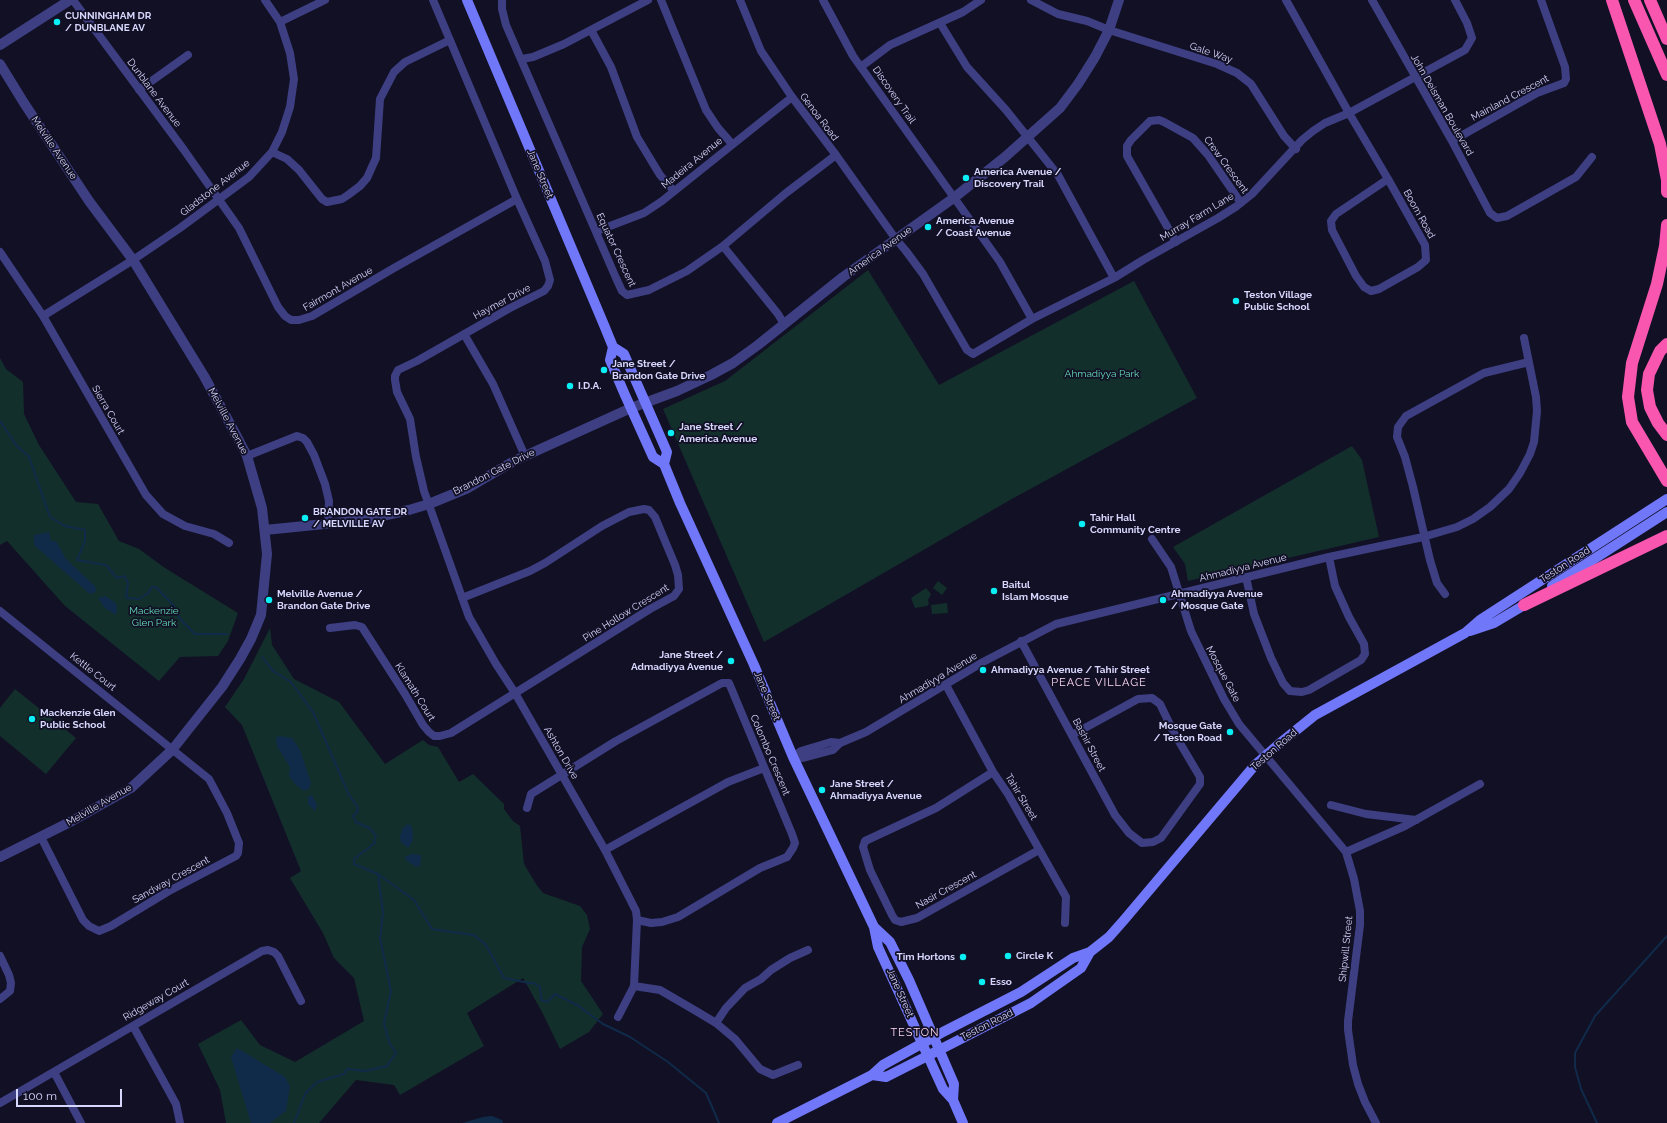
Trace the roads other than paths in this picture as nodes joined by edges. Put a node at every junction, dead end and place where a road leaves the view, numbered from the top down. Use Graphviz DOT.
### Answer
graph roads {
  1 [pos="71,0"];
  2 [pos="265,0"];
  3 [pos="325,0"];
  4 [pos="433,0"];
  5 [pos="468,0"];
  6 [pos="502,0"];
  7 [pos="648,0"];
  8 [pos="661,0"];
  9 [pos="740,0"];
  10 [pos="823,0"];
  11 [pos="981,0"];
  12 [pos="1031,0"];
  13 [pos="1119,0"];
  14 [pos="1286,0"];
  15 [pos="1372,0"];
  16 [pos="1455,0"];
  17 [pos="1541,0"];
  18 [pos="1612,0"];
  19 [pos="1634,0"];
  20 [pos="1650,0"];
  21 [pos="280,22"];
  22 [pos="940,23"];
  23 [pos="590,30"];
  24 [pos="1109,30"];
  25 [pos="1667,39"];
  26 [pos="450,40"];
  27 [pos="0,45"];
  28 [pos="188,55"];
  29 [pos="522,59"];
  30 [pos="0,64"];
  31 [pos="862,66"];
  32 [pos="1667,75"];
  33 [pos="1414,76"];
  34 [pos="139,90"];
  35 [pos="792,98"];
  36 [pos="1349,112"];
  37 [pos="1026,137"];
  38 [pos="1452,141"];
  39 [pos="732,144"];
  40 [pos="1296,149"];
  41 [pos="272,152"];
  42 [pos="836,155"];
  43 [pos="1592,157"];
  44 [pos="1388,179"];
  45 [pos="674,190"];
  46 [pos="1667,192"];
  47 [pos="955,197"];
  48 [pos="218,199"];
  49 [pos="517,199"];
  50 [pos="1241,203"];
  51 [pos="1667,225"];
  52 [pos="596,231"];
  53 [pos="895,238"];
  54 [pos="1176,242"];
  55 [pos="723,246"];
  56 [pos="0,252"];
  57 [pos="133,260"];
  58 [pos="1114,278"];
  59 [pos="43,316"];
  60 [pos="1032,319"];
  61 [pos="784,324"];
  62 [pos="464,334"];
  63 [pos="1524,338"];
  64 [pos="1667,344"];
  65 [pos="613,347"];
  66 [pos="973,354"];
  67 [pos="1529,362"];
  68 [pos="645,403"];
  69 [pos="631,408"];
  70 [pos="1667,435"];
  71 [pos="247,456"];
  72 [pos="525,456"];
  73 [pos="664,464"];
  74 [pos="1667,481"];
  75 [pos="1667,499"];
  76 [pos="429,504"];
  77 [pos="1667,512"];
  78 [pos="328,524"];
  79 [pos="266,530"];
  80 [pos="1667,536"];
  81 [pos="1424,537"];
  82 [pos="1152,539"];
  83 [pos="229,543"];
  84 [pos="1329,557"];
  85 [pos="1246,578"];
  86 [pos="1180,593"];
  87 [pos="1445,594"];
  88 [pos="462,598"];
  89 [pos="1524,605"];
  90 [pos="0,611"];
  91 [pos="330,628"];
  92 [pos="1465,633"];
  93 [pos="1021,642"];
  94 [pos="946,685"];
  95 [pos="515,693"];
  96 [pos="1072,735"];
  97 [pos="172,750"];
  98 [pos="1266,755"];
  99 [pos="793,758"];
  100 [pos="764,768"];
  101 [pos="993,772"];
  102 [pos="561,775"];
  103 [pos="1480,784"];
  104 [pos="1331,805"];
  105 [pos="527,808"];
  106 [pos="1416,820"];
  107 [pos="40,837"];
  108 [pos="605,850"];
  109 [pos="1039,850"];
  110 [pos="1346,852"];
  111 [pos="0,857"];
  112 [pos="637,920"];
  113 [pos="1065,923"];
  114 [pos="874,927"];
  115 [pos="808,950"];
  116 [pos="1090,952"];
  117 [pos="0,956"];
  118 [pos="634,986"];
  119 [pos="0,999"];
  120 [pos="301,1001"];
  121 [pos="618,1016"];
  122 [pos="716,1024"];
  123 [pos="133,1026"];
  124 [pos="933,1037"];
  125 [pos="922,1043"];
  126 [pos="939,1050"];
  127 [pos="928,1056"];
  128 [pos="798,1065"];
  129 [pos="54,1072"];
  130 [pos="872,1075"];
  131 [pos="953,1100"];
  132 [pos="0,1103"];
  133 [pos="81,1123"];
  134 [pos="180,1123"];
  135 [pos="777,1123"];
  136 [pos="963,1123"];
  137 [pos="1376,1123"];
  1 -- 27 [label="street"];
  1 -- 34 [label="street, Dunblane Avenue"];
  2 -- 21 [label="street, Gladstone Avenue"];
  3 -- 21 [label="street"];
  4 -- 26 [label="street, Haymer Drive"];
  5 -- 65 [label="main road, Jane Street"];
  6 -- 29 [label="street, Equator Crescent"];
  7 -- 23 [label="street"];
  8 -- 39 [label="street"];
  9 -- 35 [label="street, Genoa Road"];
  10 -- 31 [label="street, Discovery Trail"];
  11 -- 22 [label="street"];
  12 -- 24 [label="street, Gale Way"];
  13 -- 24 [label="street, America Avenue"];
  14 -- 36 [label="street, Boom Road"];
  15 -- 33 [label="street, John Deisman Boulevard"];
  16 -- 33 [label="street"];
  17 -- 38 [label="street, Mainland Crescent"];
  18 -- 46 [label="highway"];
  19 -- 32 [label="highway"];
  20 -- 25 [label="highway"];
  21 -- 41 [label="street, Gladstone Avenue"];
  22 -- 31 [label="street"];
  22 -- 37 [label="street"];
  23 -- 29 [label="street"];
  23 -- 45 [label="street"];
  24 -- 37 [label="street, America Avenue"];
  24 -- 40 [label="street, Gale Way"];
  26 -- 41 [label="street"];
  26 -- 49 [label="street, Haymer Drive"];
  28 -- 34 [label="street"];
  29 -- 52 [label="street, Equator Crescent"];
  30 -- 57 [label="street, Melville Avenue"];
  31 -- 47 [label="street, Discovery Trail"];
  33 -- 36 [label="street, Murray Farm Lane"];
  33 -- 38 [label="street, John Deisman Boulevard"];
  34 -- 48 [label="street, Dunblane Avenue"];
  35 -- 39 [label="street, Madeira Avenue"];
  35 -- 42 [label="street, Genoa Road"];
  36 -- 40 [label="street, Murray Farm Lane"];
  36 -- 44 [label="street, Boom Road"];
  37 -- 47 [label="street, America Avenue"];
  37 -- 58 [label="street"];
  38 -- 43 [label="street, John Deisman Boulevard"];
  39 -- 45 [label="street, Madeira Avenue"];
  40 -- 50 [label="street, Murray Farm Lane"];
  41 -- 48 [label="street, Gladstone Avenue"];
  42 -- 53 [label="street, Genoa Road"];
  42 -- 55 [label="street, Equator Crescent"];
  44 -- 44 [label="street, Boom Road"];
  45 -- 52 [label="street, Madeira Avenue"];
  47 -- 53 [label="street, America Avenue"];
  47 -- 60 [label="street, Discovery Trail"];
  48 -- 49 [label="street, Fairmont Avenue"];
  48 -- 57 [label="street, Gladstone Avenue"];
  49 -- 62 [label="street, Haymer Drive"];
  50 -- 54 [label="street, Murray Farm Lane"];
  50 -- 54 [label="street, Crew Crescent"];
  51 -- 74 [label="highway"];
  52 -- 55 [label="street, Equator Crescent"];
  53 -- 61 [label="street, America Avenue"];
  53 -- 66 [label="street, Genoa Road"];
  54 -- 58 [label="street, Murray Farm Lane"];
  55 -- 61 [label="street"];
  56 -- 59 [label="street, Sierra Court"];
  57 -- 59 [label="street, Gladstone Avenue"];
  57 -- 71 [label="street, Melville Avenue"];
  58 -- 60 [label="street, Murray Farm Lane"];
  59 -- 83 [label="street, Sierra Court"];
  60 -- 66 [label="street, Murray Farm Lane"];
  61 -- 68 [label="street, America Avenue"];
  62 -- 72 [label="street"];
  62 -- 76 [label="street, Haymer Drive"];
  63 -- 67 [label="street, Ahmadiyya Avenue"];
  64 -- 70 [label="highway"];
  65 -- 68 [label="main road, Jane Street"];
  65 -- 69 [label="main road, Jane Street"];
  67 -- 81 [label="street, Ahmadiyya Avenue"];
  67 -- 81 [label="street"];
  68 -- 69 [label="street, Brandon Gate Drive"];
  68 -- 73 [label="main road, Jane Street"];
  69 -- 72 [label="street, Brandon Gate Drive"];
  69 -- 73 [label="main road, Jane Street"];
  71 -- 78 [label="street"];
  71 -- 79 [label="street, Melville Avenue"];
  72 -- 76 [label="street, Brandon Gate Drive"];
  73 -- 99 [label="main road, Jane Street"];
  75 -- 92 [label="main road, Teston Road"];
  76 -- 78 [label="street, Brandon Gate Drive"];
  76 -- 88 [label="street, Ashton Drive"];
  77 -- 89 [label="main road, Teston Road"];
  78 -- 79 [label="street, Brandon Gate Drive"];
  79 -- 97 [label="street, Melville Avenue"];
  80 -- 89 [label="highway"];
  81 -- 84 [label="street, Ahmadiyya Avenue"];
  81 -- 87 [label="street"];
  82 -- 86 [label="street, Mosque Gate"];
  84 -- 85 [label="street, Ahmadiyya Avenue"];
  84 -- 85 [label="street"];
  85 -- 86 [label="street, Ahmadiyya Avenue"];
  86 -- 93 [label="street, Ahmadiyya Avenue"];
  86 -- 98 [label="street, Mosque Gate"];
  88 -- 95 [label="street, Ashton Drive"];
  88 -- 95 [label="street, Pine Hollow Crescent"];
  89 -- 92 [label="main road, Teston Road"];
  90 -- 97 [label="street, Kettle Court"];
  91 -- 95 [label="street, Klamath Court"];
  92 -- 98 [label="main road, Teston Road"];
  93 -- 94 [label="street, Ahmadiyya Avenue"];
  93 -- 96 [label="street, Bashir Street"];
  94 -- 99 [label="street, Ahmadiyya Avenue"];
  94 -- 101 [label="street, Tahir Street"];
  95 -- 102 [label="street, Ashton Drive"];
  96 -- 96 [label="street, Bashir Street"];
  97 -- 107 [label="street, Melville Avenue"];
  97 -- 107 [label="street, Sandway Crescent"];
  98 -- 110 [label="street, Shipwill Street"];
  98 -- 116 [label="main road, Teston Road"];
  99 -- 114 [label="main road, Jane Street"];
  100 -- 102 [label="street, Colombo Crescent"];
  100 -- 108 [label="street"];
  100 -- 112 [label="street, Colombo Crescent"];
  101 -- 109 [label="street, Tahir Street"];
  101 -- 109 [label="street, Nasir Crescent"];
  102 -- 105 [label="street"];
  102 -- 108 [label="street, Ashton Drive"];
  103 -- 106 [label="street"];
  104 -- 106 [label="street"];
  106 -- 110 [label="street"];
  107 -- 111 [label="street, Melville Avenue"];
  108 -- 112 [label="street, Ashton Drive"];
  109 -- 113 [label="street, Tahir Street"];
  110 -- 137 [label="street, Shipwill Street"];
  112 -- 118 [label="street, Ashton Drive"];
  114 -- 124 [label="main road, Jane Street"];
  114 -- 125 [label="main road, Jane Street"];
  115 -- 122 [label="street"];
  116 -- 124 [label="main road, Teston Road"];
  116 -- 126 [label="main road, Teston Road"];
  117 -- 119 [label="street"];
  118 -- 121 [label="street, Ashton Drive"];
  118 -- 122 [label="street"];
  120 -- 123 [label="street, Ridgeway Court"];
  122 -- 128 [label="street"];
  123 -- 129 [label="street, Ridgeway Court"];
  123 -- 134 [label="street"];
  124 -- 125 [label="main road, Teston Road"];
  124 -- 126 [label="main road, Jane Street"];
  125 -- 127 [label="main road, Jane Street"];
  125 -- 130 [label="main road, Teston Road"];
  126 -- 127 [label="main road, Teston Road"];
  126 -- 131 [label="main road, Jane Street"];
  127 -- 130 [label="main road, Teston Road"];
  127 -- 131 [label="main road, Jane Street"];
  129 -- 132 [label="street, Ridgeway Court"];
  129 -- 133 [label="street"];
  130 -- 135 [label="main road, Teston Road"];
  131 -- 136 [label="main road, Jane Street"];
}
